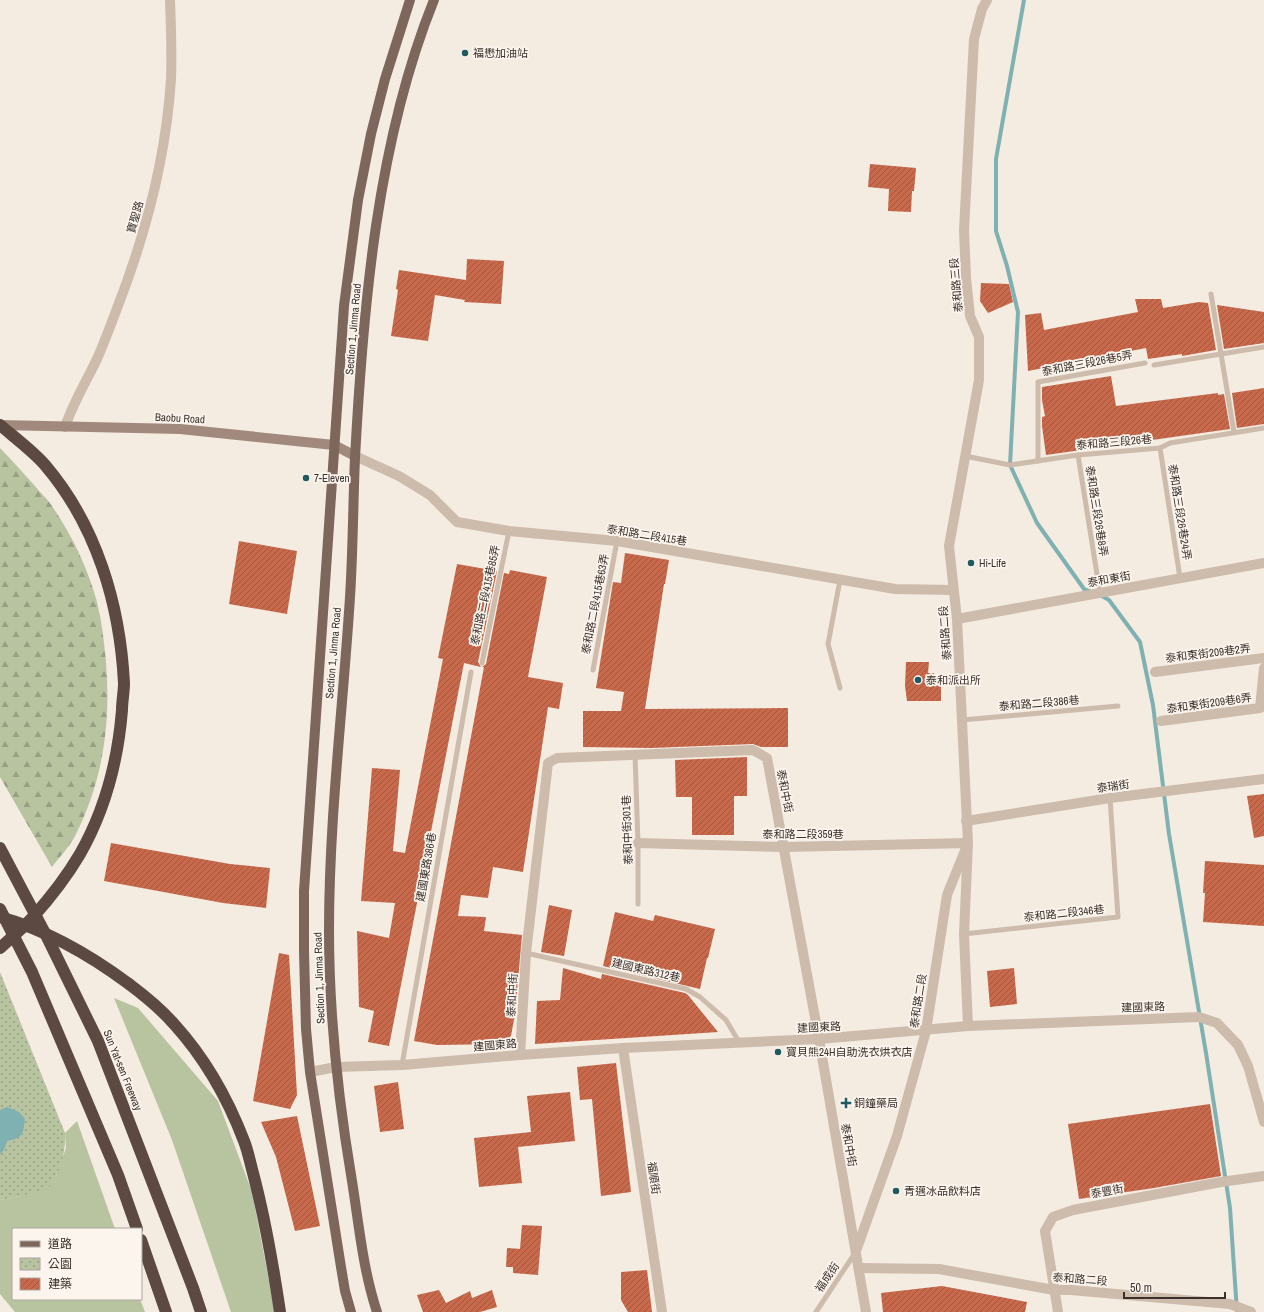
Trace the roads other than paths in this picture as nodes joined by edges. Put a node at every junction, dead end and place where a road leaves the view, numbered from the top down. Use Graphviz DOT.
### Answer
graph roads {
  1 [pos="170,0"];
  2 [pos="410,0"];
  3 [pos="434,0"];
  4 [pos="987,0"];
  5 [pos="1211,294"];
  6 [pos="1264,347"];
  7 [pos="1221,354"];
  8 [pos="1145,363"];
  9 [pos="1154,365"];
  10 [pos="0,425"];
  11 [pos="65,427"];
  12 [pos="1264,428"];
  13 [pos="1234,432"];
  14 [pos="334,445"];
  15 [pos="1160,448"];
  16 [pos="1078,455"];
  17 [pos="355,456"];
  18 [pos="965,456"];
  19 [pos="1038,461"];
  20 [pos="509,531"];
  21 [pos="617,541"];
  22 [pos="1264,563"];
  23 [pos="1180,578"];
  24 [pos="840,580"];
  25 [pos="953,590"];
  26 [pos="1100,593"];
  27 [pos="957,619"];
  28 [pos="1264,658"];
  29 [pos="482,663"];
  30 [pos="1264,668"];
  31 [pos="593,670"];
  32 [pos="471,672"];
  33 [pos="1154,672"];
  34 [pos="840,688"];
  35 [pos="1118,706"];
  36 [pos="962,720"];
  37 [pos="1161,721"];
  38 [pos="635,755"];
  39 [pos="1264,779"];
  40 [pos="1110,798"];
  41 [pos="966,821"];
  42 [pos="638,843"];
  43 [pos="968,843"];
  44 [pos="784,847"];
  45 [pos="0,848"];
  46 [pos="638,904"];
  47 [pos="0,909"];
  48 [pos="0,917"];
  49 [pos="964,934"];
  50 [pos="0,948"];
  51 [pos="526,953"];
  52 [pos="968,1026"];
  53 [pos="926,1031"];
  54 [pos="819,1039"];
  55 [pos="739,1042"];
  56 [pos="623,1048"];
  57 [pos="520,1055"];
  58 [pos="402,1065"];
  59 [pos="336,1066"];
  60 [pos="310,1072"];
  61 [pos="1264,1122"];
  62 [pos="1264,1176"];
  63 [pos="137,1228"];
  64 [pos="142,1243"];
  65 [pos="856,1253"];
  66 [pos="859,1268"];
  67 [pos="1054,1290"];
  68 [pos="1249,1311"];
  69 [pos="166,1312"];
  70 [pos="201,1312"];
  71 [pos="280,1312"];
  72 [pos="351,1312"];
  73 [pos="377,1312"];
  74 [pos="662,1312"];
  75 [pos="816,1312"];
  76 [pos="866,1312"];
  77 [pos="1058,1312"];
  1 -- 11 [label="street, 寶聖路"];
  2 -- 14 [label="main road, Section 1, Jinma Road"];
  3 -- 17 [label="main road, Section 1, Jinma Road"];
  4 -- 18 [label="street, 泰和路三段"];
  5 -- 7 [label="lane"];
  6 -- 7 [label="lane"];
  7 -- 9 [label="lane"];
  7 -- 13 [label="lane"];
  8 -- 19 [label="lane, 泰和路三段26巷5弄"];
  10 -- 11 [label="street, Baobu Road"];
  10 -- 50 [label="highway, bridge"];
  11 -- 14 [label="street, Baobu Road"];
  12 -- 13 [label="lane, 泰和路三段26巷"];
  13 -- 15 [label="lane, 泰和路三段26巷"];
  14 -- 17 [label="street, Baobu Road"];
  14 -- 60 [label="main road, Section 1, Jinma Road"];
  15 -- 16 [label="lane, 泰和路三段26巷"];
  15 -- 23 [label="lane, 泰和路三段26巷24弄"];
  16 -- 19 [label="lane, 泰和路三段26巷"];
  16 -- 26 [label="lane, 泰和路三段26巷8弄"];
  17 -- 20 [label="street, 泰和路二段415巷"];
  17 -- 59 [label="main road, Section 1, Jinma Road"];
  18 -- 19 [label="lane, 泰和路三段26巷"];
  18 -- 25 [label="street, 泰和路三段"];
  20 -- 21 [label="street, 泰和路二段415巷"];
  20 -- 29 [label="lane, 泰和路二段415巷85弄"];
  21 -- 24 [label="street, 泰和路二段415巷"];
  21 -- 31 [label="lane, 泰和路二段415巷63弄"];
  22 -- 23 [label="street, 泰和東街"];
  23 -- 26 [label="street, 泰和東街"];
  24 -- 25 [label="street, 泰和路二段415巷"];
  24 -- 34 [label="lane"];
  25 -- 27 [label="street, 泰和路二段"];
  26 -- 27 [label="street, 泰和東街"];
  27 -- 36 [label="street, 泰和路二段"];
  28 -- 33 [label="street, 泰和東街209巷2弄"];
  30 -- 37 [label="street, 泰和東街209巷6弄"];
  32 -- 58 [label="lane, 建國東路386巷"];
  35 -- 36 [label="lane, 泰和路二段386巷"];
  36 -- 41 [label="street, 泰和路二段"];
  38 -- 42 [label="lane, 泰和中街301巷"];
  38 -- 44 [label="street, 泰和中街"];
  38 -- 51 [label="street, 泰和中街"];
  39 -- 40 [label="street, 泰瑞街"];
  40 -- 41 [label="street, 泰瑞街"];
  40 -- 49 [label="lane, 泰和路二段346巷"];
  41 -- 43 [label="street, 泰和路二段"];
  42 -- 44 [label="street, 泰和路二段359巷"];
  42 -- 46 [label="lane, 泰和中街301巷"];
  43 -- 44 [label="street, 泰和路二段359巷"];
  43 -- 49 [label="street, 泰和路二段"];
  43 -- 53 [label="street, 泰和路二段"];
  44 -- 54 [label="street, 泰和中街"];
  45 -- 70 [label="highway, Sun Yat-sen Freeway, bridge"];
  47 -- 63 [label="highway, bridge"];
  48 -- 71 [label="highway, bridge"];
  49 -- 52 [label="street, 泰和路二段"];
  51 -- 55 [label="lane, 建國東路312巷"];
  51 -- 57 [label="street, 泰和中街"];
  52 -- 53 [label="street, 建國東路"];
  52 -- 61 [label="street, 建國東路"];
  53 -- 54 [label="street, 建國東路"];
  53 -- 65 [label="street, 泰和路二段"];
  54 -- 55 [label="street, 建國東路"];
  54 -- 65 [label="street, 泰和中街"];
  55 -- 56 [label="street, 建國東路"];
  56 -- 57 [label="street, 建國東路"];
  56 -- 74 [label="street, 福順街"];
  57 -- 58 [label="street, 建國東路"];
  58 -- 59 [label="street, 建國東路"];
  59 -- 60 [label="street, 建國東路"];
  59 -- 73 [label="main road, Section 1, Jinma Road"];
  60 -- 72 [label="main road, Section 1, Jinma Road"];
  62 -- 67 [label="street, 泰豐街"];
  64 -- 69 [label="highway"];
  65 -- 66 [label="street, 泰和中街"];
  65 -- 75 [label="lane, 福成街"];
  66 -- 67 [label="street, 泰和路二段"];
  66 -- 76 [label="street, 泰和中街"];
  67 -- 68 [label="street, 泰和路二段"];
  67 -- 77 [label="street, 泰豐街"];
}
